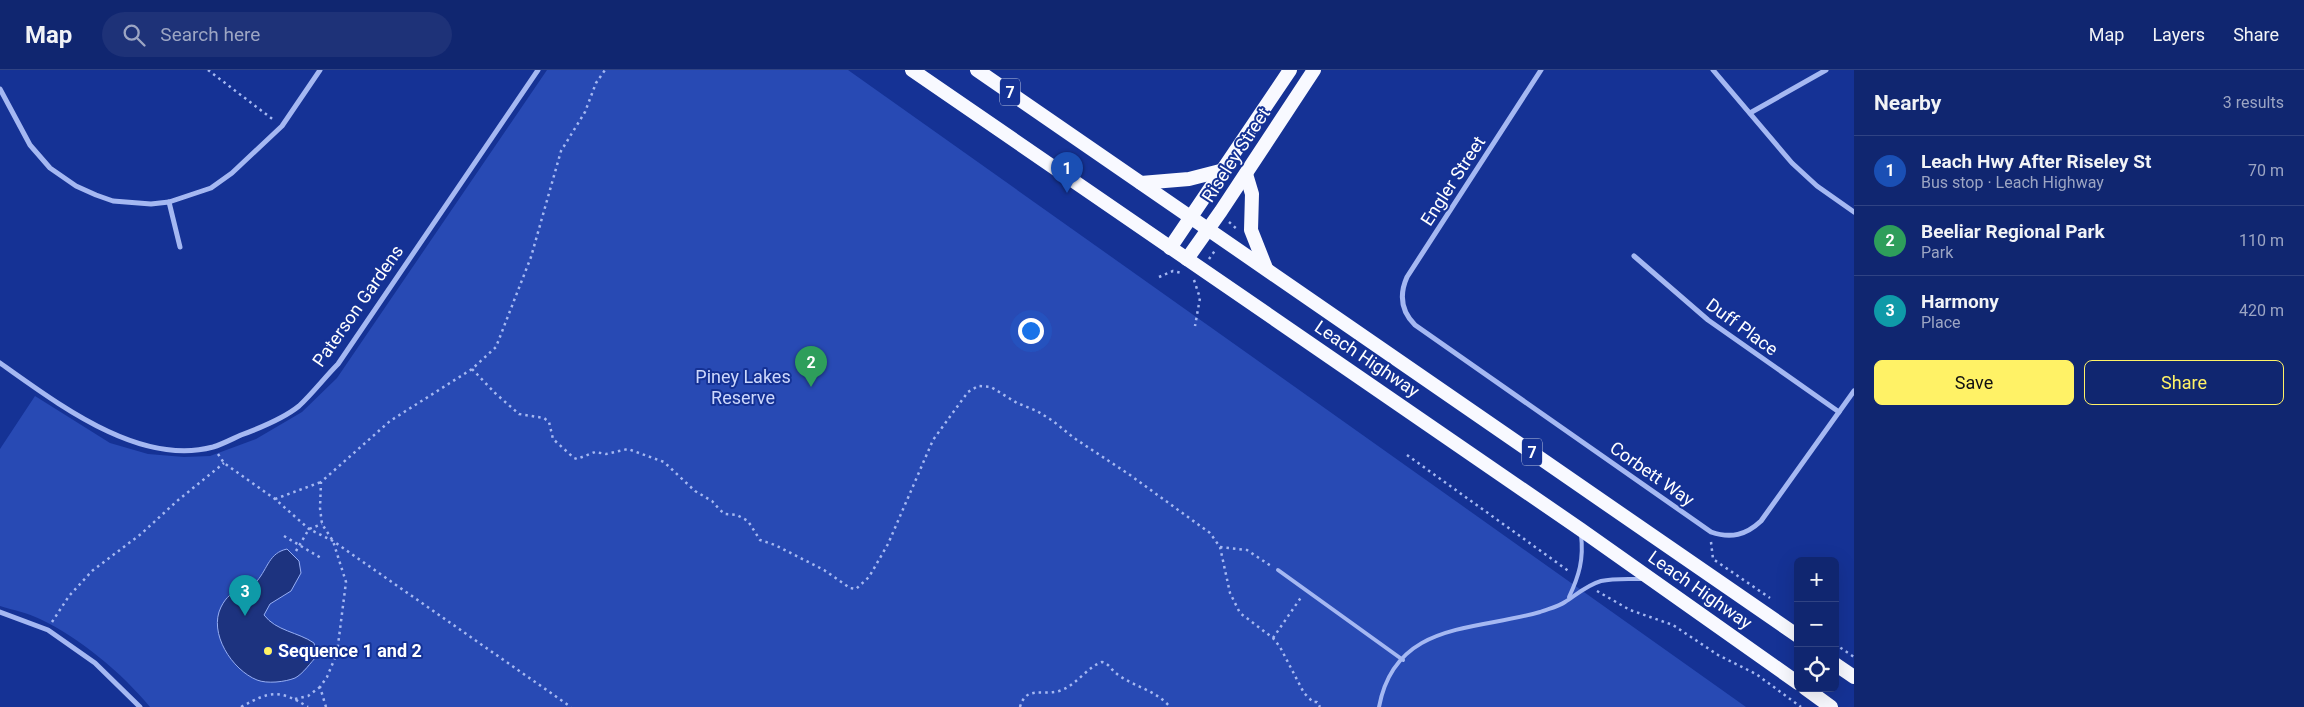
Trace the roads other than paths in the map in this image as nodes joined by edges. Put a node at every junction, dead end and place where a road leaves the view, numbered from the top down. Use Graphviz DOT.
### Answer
graph roads {
  1 [pos="320,70"];
  2 [pos="912,70"];
  3 [pos="977,70"];
  4 [pos="1290,70"];
  5 [pos="1314,70"];
  6 [pos="1540,70"];
  7 [pos="1713,70"];
  8 [pos="1826,70"];
  9 [pos="536,71"];
  10 [pos="0,90"];
  11 [pos="1750,113"];
  12 [pos="1224,170"];
  13 [pos="1246,174"];
  14 [pos="1141,183"];
  15 [pos="169,202"];
  16 [pos="1854,212"];
  17 [pos="1191,217"];
  18 [pos="1208,229"];
  19 [pos="180,247"];
  20 [pos="1170,248"];
  21 [pos="1634,256"];
  22 [pos="1187,259"];
  23 [pos="1266,268"];
  24 [pos="1405,311"];
  25 [pos="0,363"];
  26 [pos="1854,391"];
  27 [pos="1839,412"];
  28 [pos="1580,529"];
  29 [pos="1278,570"];
  30 [pos="1653,579"];
  31 [pos="1569,598"];
  32 [pos="0,612"];
  33 [pos="1794,633"];
  34 [pos="1403,660"];
  35 [pos="1839,667"];
  36 [pos="1854,677"];
  37 [pos="1794,680"];
  38 [pos="1810,692"];
  39 [pos="140,707"];
  40 [pos="1379,707"];
  41 [pos="1831,707"];
  1 -- 15 [label="street"];
  2 -- 20 [label="highway, Leach Highway / 7"];
  3 -- 14 [label="highway, Leach Highway / 7"];
  4 -- 12 [label="highway, Riseley Street"];
  5 -- 13 [label="highway, Riseley Street"];
  6 -- 24 [label="street, Engler Street"];
  7 -- 11 [label="street"];
  8 -- 11 [label="street"];
  9 -- 25 [label="street, Paterson Gardens"];
  10 -- 15 [label="street"];
  11 -- 16 [label="street"];
  12 -- 14 [label="highway"];
  12 -- 17 [label="highway, Riseley Street"];
  13 -- 18 [label="highway, Riseley Street"];
  13 -- 23 [label="highway"];
  14 -- 17 [label="highway, Leach Highway / 7"];
  15 -- 19 [label="street"];
  17 -- 18 [label="highway, Leach Highway / 7"];
  17 -- 20 [label="highway, Riseley Street"];
  18 -- 22 [label="highway, Riseley Street"];
  18 -- 23 [label="highway, Leach Highway / 7"];
  20 -- 22 [label="highway, Leach Highway / 7"];
  21 -- 27 [label="street, Duff Place"];
  22 -- 28 [label="highway, Leach Highway / 7"];
  23 -- 33 [label="highway, Leach Highway / 7"];
  24 -- 27 [label="street, Corbett Way"];
  26 -- 27 [label="street, Corbett Way"];
  28 -- 30 [label="highway, Leach Highway / 7"];
  28 -- 31 [label="lane"];
  29 -- 34 [label="lane"];
  30 -- 31 [label="lane"];
  30 -- 37 [label="highway, Leach Highway / 7"];
  31 -- 34 [label="lane"];
  32 -- 39 [label="street"];
  34 -- 40 [label="lane"];
  35 -- 36 [label="highway"];
  38 -- 41 [label="highway"];
}
